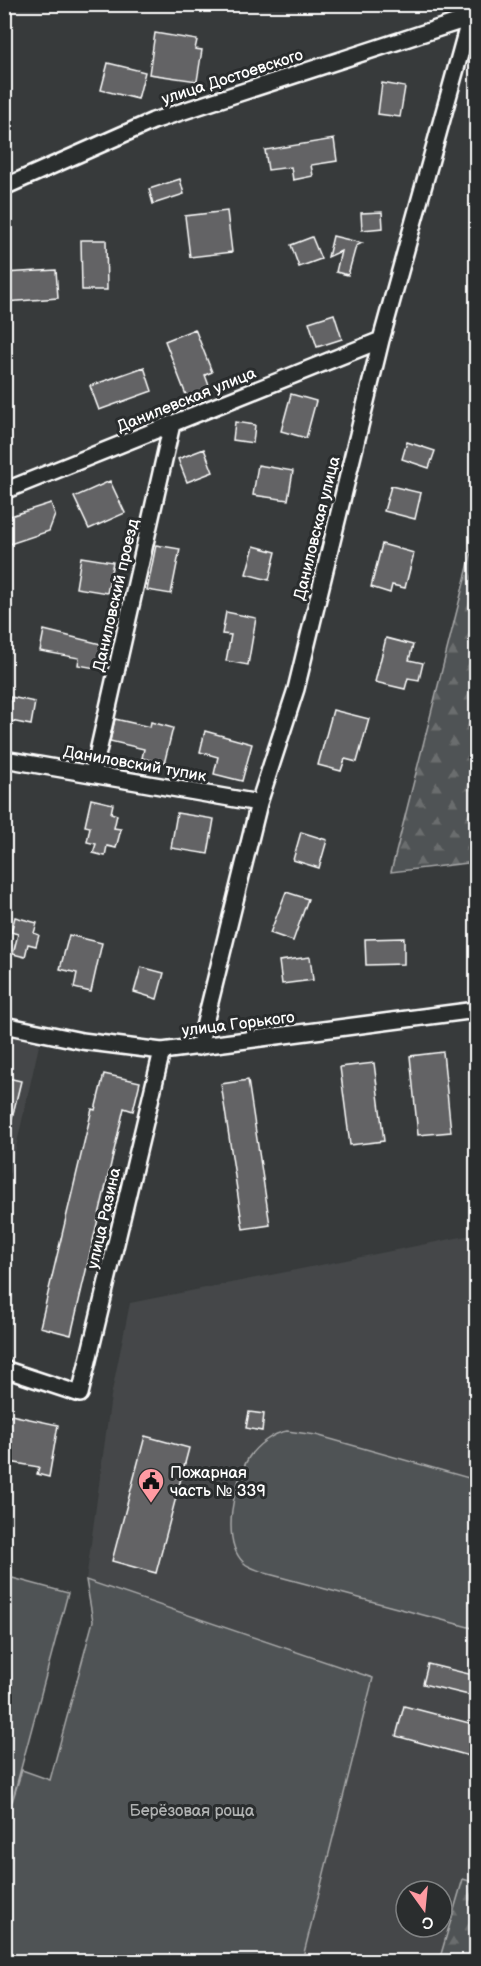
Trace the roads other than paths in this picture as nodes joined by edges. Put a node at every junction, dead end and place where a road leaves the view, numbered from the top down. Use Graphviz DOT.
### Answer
graph roads {
  1 [pos="473,17"];
  2 [pos="4,187"];
  3 [pos="381,340"];
  4 [pos="172,424"];
  5 [pos="4,491"];
  6 [pos="4,759"];
  7 [pos="93,774"];
  8 [pos="259,803"];
  9 [pos="477,1010"];
  10 [pos="4,1025"];
  11 [pos="200,1047"];
  12 [pos="162,1051"];
  13 [pos="4,1369"];
  1 -- 2 [label="street, улица Достоевского"];
  1 -- 3 [label="street, Даниловская улица"];
  3 -- 4 [label="street, Данилевская улица"];
  3 -- 8 [label="street, Даниловская улица"];
  4 -- 5 [label="street, Данилевская улица"];
  4 -- 7 [label="street, Даниловский проезд"];
  6 -- 7 [label="street, Даниловский тупик"];
  7 -- 8 [label="street, Даниловский тупик"];
  8 -- 11 [label="street, Даниловская улица"];
  9 -- 11 [label="street, улица Горького"];
  10 -- 12 [label="street, улица Горького"];
  11 -- 12 [label="street, улица Горького"];
  12 -- 13 [label="street, улица Разина"];
}
